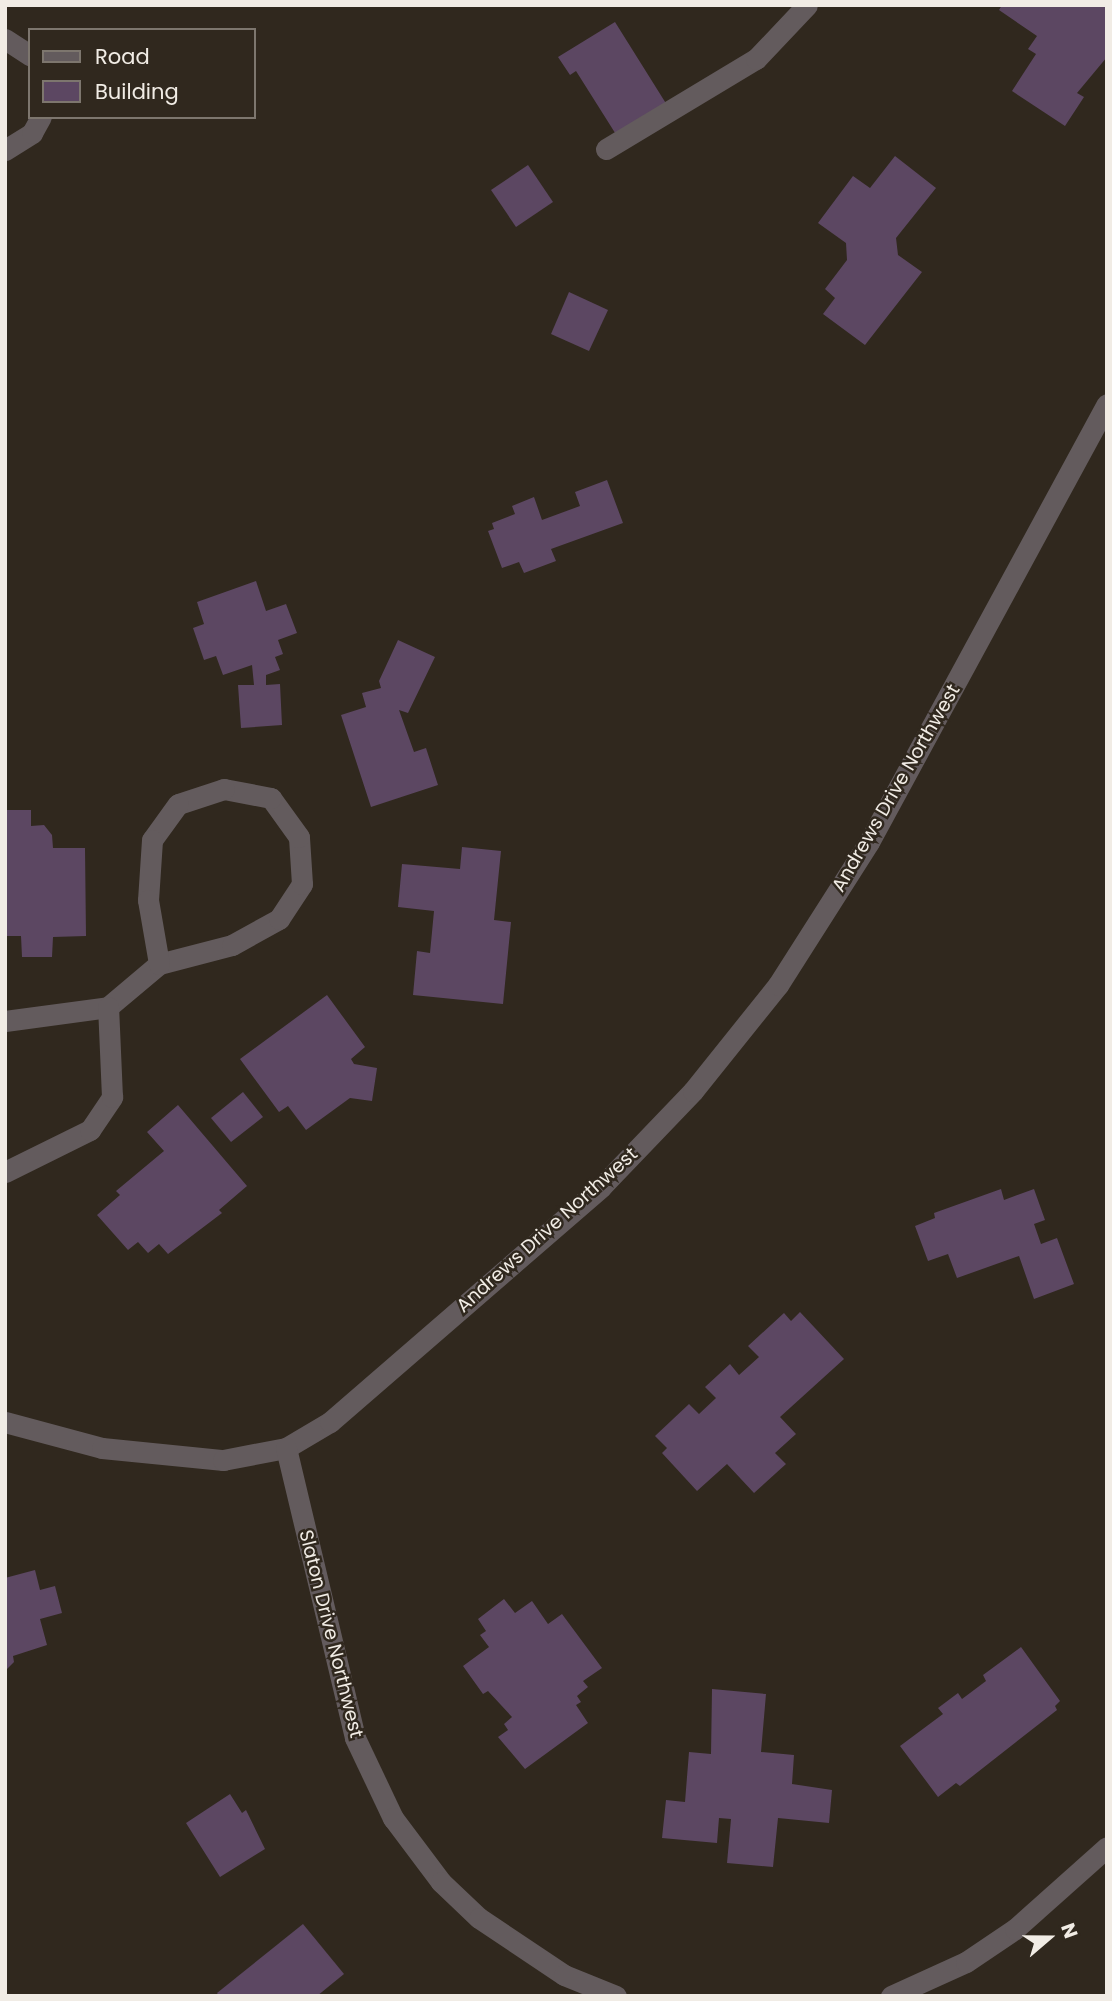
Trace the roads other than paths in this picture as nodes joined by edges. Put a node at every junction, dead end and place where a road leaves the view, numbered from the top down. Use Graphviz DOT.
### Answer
graph roads {
  1 [pos="807,5"];
  2 [pos="5,39"];
  3 [pos="28,54"];
  4 [pos="40,119"];
  5 [pos="606,149"];
  6 [pos="5,150"];
  7 [pos="1107,404"];
  8 [pos="159,964"];
  9 [pos="108,1007"];
  10 [pos="5,1021"];
  11 [pos="5,1172"];
  12 [pos="5,1422"];
  13 [pos="286,1448"];
  14 [pos="1107,1847"];
  15 [pos="616,1996"];
  16 [pos="891,1996"];
  1 -- 5 [label="street"];
  2 -- 3 [label="street"];
  4 -- 6 [label="street"];
  7 -- 13 [label="street, Andrews Drive Northwest"];
  8 -- 8 [label="street"];
  8 -- 9 [label="street"];
  9 -- 10 [label="street"];
  9 -- 11 [label="street"];
  12 -- 13 [label="street, Andrews Drive Northwest"];
  13 -- 15 [label="street, Slaton Drive Northwest"];
  14 -- 16 [label="street"];
}
